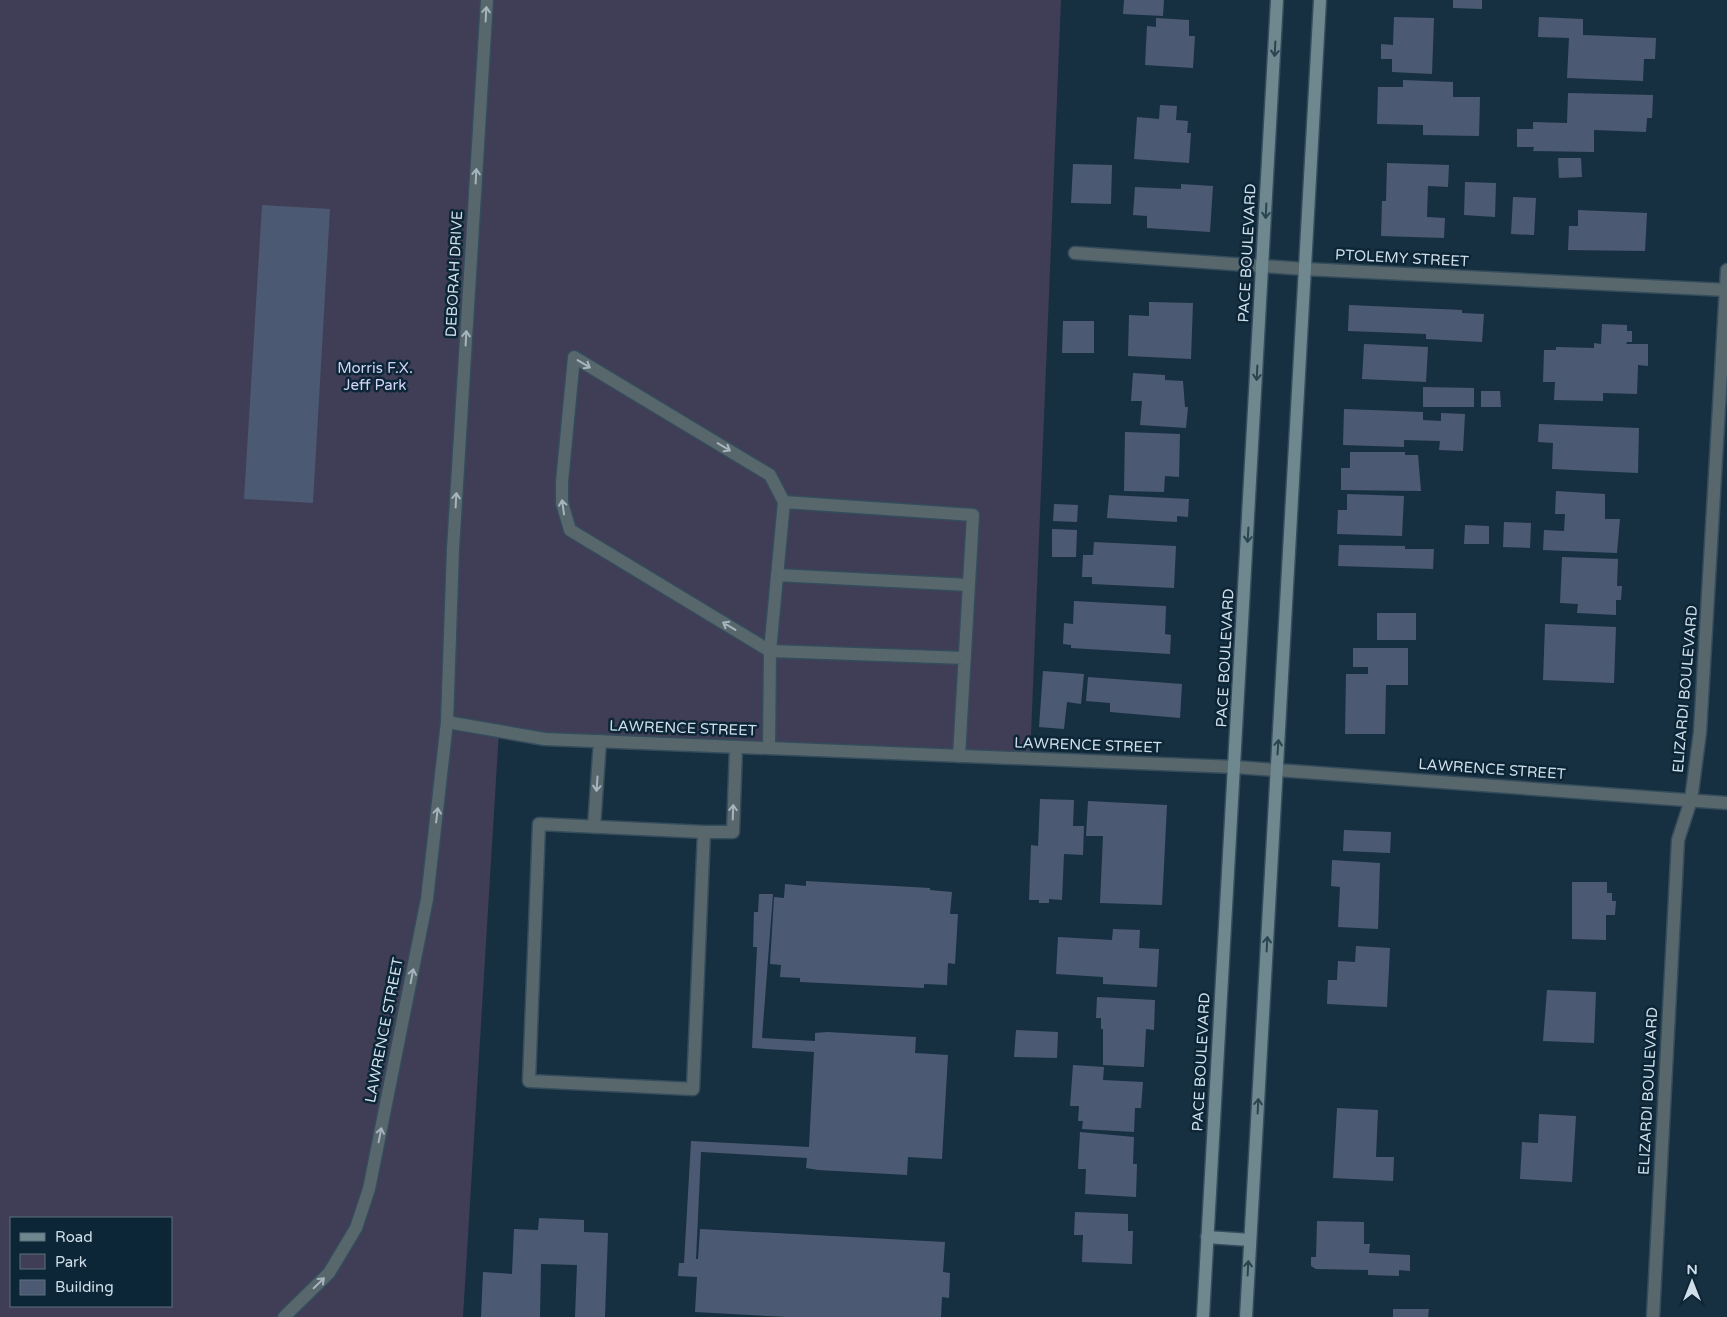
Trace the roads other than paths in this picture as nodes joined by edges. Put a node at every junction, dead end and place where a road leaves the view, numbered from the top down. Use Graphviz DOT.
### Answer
graph roads {
  1 [pos="487,0"];
  2 [pos="1277,0"];
  3 [pos="1320,0"];
  4 [pos="1075,253"];
  5 [pos="1263,267"];
  6 [pos="1305,270"];
  7 [pos="1727,270"];
  8 [pos="1726,290"];
  9 [pos="784,502"];
  10 [pos="454,549"];
  11 [pos="777,575"];
  12 [pos="969,586"];
  13 [pos="770,651"];
  14 [pos="965,658"];
  15 [pos="448,722"];
  16 [pos="600,741"];
  17 [pos="736,747"];
  18 [pos="769,748"];
  19 [pos="959,756"];
  20 [pos="1234,767"];
  21 [pos="1277,770"];
  22 [pos="1691,800"];
  23 [pos="1727,803"];
  24 [pos="594,827"];
  25 [pos="704,832"];
  26 [pos="1208,1237"];
  27 [pos="1250,1240"];
  28 [pos="284,1317"];
  29 [pos="1203,1317"];
  30 [pos="1246,1317"];
  31 [pos="1653,1317"];
  10 -- 1 [label="street, DEBORAH DRIVE, one-way"];
  2 -- 5 [label="street, PACE BOULEVARD, one-way"];
  3 -- 6 [label="street"];
  4 -- 5 [label="street, PTOLEMY STREET"];
  5 -- 6 [label="street, PTOLEMY STREET"];
  5 -- 20 [label="street, PACE BOULEVARD, one-way"];
  6 -- 8 [label="street, PTOLEMY STREET"];
  21 -- 6 [label="street, one-way"];
  7 -- 8 [label="street, ELIZARDI BOULEVARD"];
  8 -- 22 [label="street, ELIZARDI BOULEVARD"];
  9 -- 11 [label="street"];
  9 -- 12 [label="street"];
  13 -- 9 [label="street, one-way"];
  10 -- 15 [label="street, LAWRENCE STREET"];
  11 -- 12 [label="street"];
  11 -- 13 [label="street"];
  12 -- 14 [label="street"];
  13 -- 14 [label="street"];
  13 -- 18 [label="street"];
  14 -- 19 [label="street"];
  15 -- 16 [label="street, LAWRENCE STREET"];
  28 -- 15 [label="street, LAWRENCE STREET, one-way"];
  16 -- 17 [label="street, LAWRENCE STREET"];
  16 -- 24 [label="street, one-way"];
  17 -- 18 [label="street, LAWRENCE STREET"];
  25 -- 17 [label="street, one-way"];
  18 -- 19 [label="street, LAWRENCE STREET"];
  19 -- 20 [label="street, LAWRENCE STREET"];
  20 -- 21 [label="street, LAWRENCE STREET"];
  20 -- 26 [label="street, PACE BOULEVARD"];
  21 -- 22 [label="street, LAWRENCE STREET"];
  27 -- 21 [label="street, one-way"];
  22 -- 23 [label="street, LAWRENCE STREET"];
  22 -- 31 [label="street, ELIZARDI BOULEVARD"];
  24 -- 25 [label="street"];
  24 -- 25 [label="street"];
  26 -- 27 [label="street"];
  26 -- 29 [label="street, PACE BOULEVARD"];
  30 -- 27 [label="street, one-way"];
}
